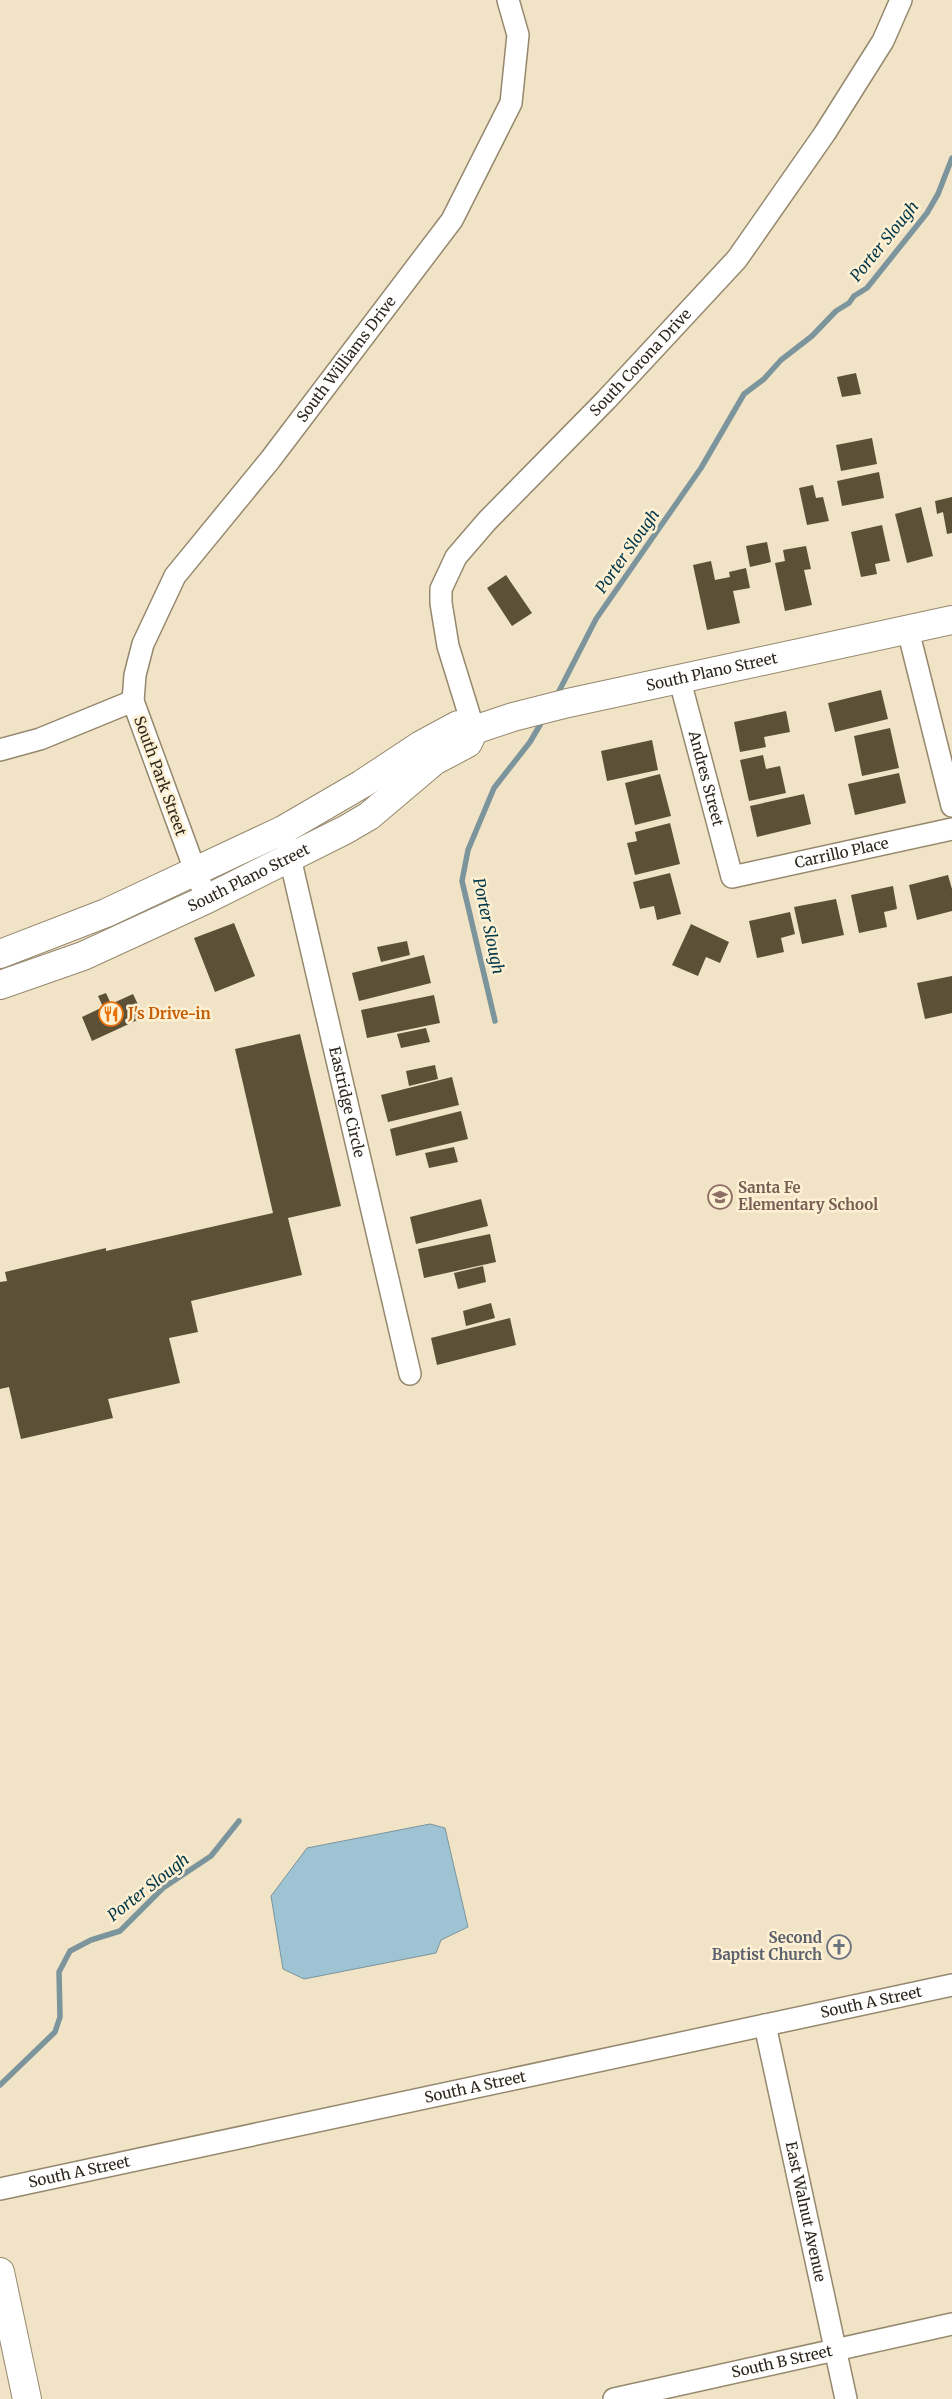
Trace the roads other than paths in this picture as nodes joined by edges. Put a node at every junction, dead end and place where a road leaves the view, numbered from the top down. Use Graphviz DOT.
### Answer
graph roads {
  1 [pos="508,0"];
  2 [pos="901,0"];
  3 [pos="952,620"];
  4 [pos="908,630"];
  5 [pos="680,681"];
  6 [pos="133,701"];
  7 [pos="474,730"];
  8 [pos="0,750"];
  9 [pos="952,806"];
  10 [pos="952,829"];
  11 [pos="283,830"];
  12 [pos="290,857"];
  13 [pos="196,873"];
  14 [pos="732,877"];
  15 [pos="207,899"];
  16 [pos="122,906"];
  17 [pos="0,954"];
  18 [pos="40,972"];
  19 [pos="0,985"];
  20 [pos="410,1374"];
  21 [pos="952,1985"];
  22 [pos="765,2025"];
  23 [pos="0,2189"];
  24 [pos="0,2272"];
  25 [pos="952,2324"];
  26 [pos="836,2349"];
  27 [pos="27,2399"];
  28 [pos="614,2399"];
  29 [pos="846,2399"];
  1 -- 6 [label="street, South Williams Drive"];
  2 -- 7 [label="street, South Corona Drive"];
  3 -- 4 [label="main road, South Plano Street"];
  4 -- 5 [label="main road, South Plano Street"];
  4 -- 9 [label="street"];
  5 -- 7 [label="main road, South Plano Street"];
  5 -- 14 [label="street, Andres Street"];
  6 -- 8 [label="street, South Park Street"];
  6 -- 13 [label="street, South Park Street"];
  7 -- 11 [label="main road, South Plano Street"];
  7 -- 12 [label="main road, South Plano Street"];
  10 -- 14 [label="street, Carrillo Place"];
  11 -- 12 [label="street, Eastridge Circle"];
  11 -- 13 [label="main road, South Plano Street"];
  12 -- 15 [label="main road, South Plano Street"];
  12 -- 20 [label="street, Eastridge Circle"];
  13 -- 15 [label="street, South Park Street"];
  13 -- 16 [label="main road, South Plano Street"];
  15 -- 18 [label="main road, South Plano Street"];
  16 -- 17 [label="main road, South Plano Street"];
  16 -- 18 [label="main road"];
  18 -- 19 [label="main road, South Plano Street"];
  21 -- 22 [label="street, South A Street"];
  22 -- 23 [label="street, South A Street"];
  22 -- 26 [label="street, East Walnut Avenue"];
  24 -- 27 [label="main road"];
  25 -- 26 [label="street, South B Street"];
  26 -- 28 [label="street, South B Street"];
  26 -- 29 [label="street, East Walnut Avenue"];
}
